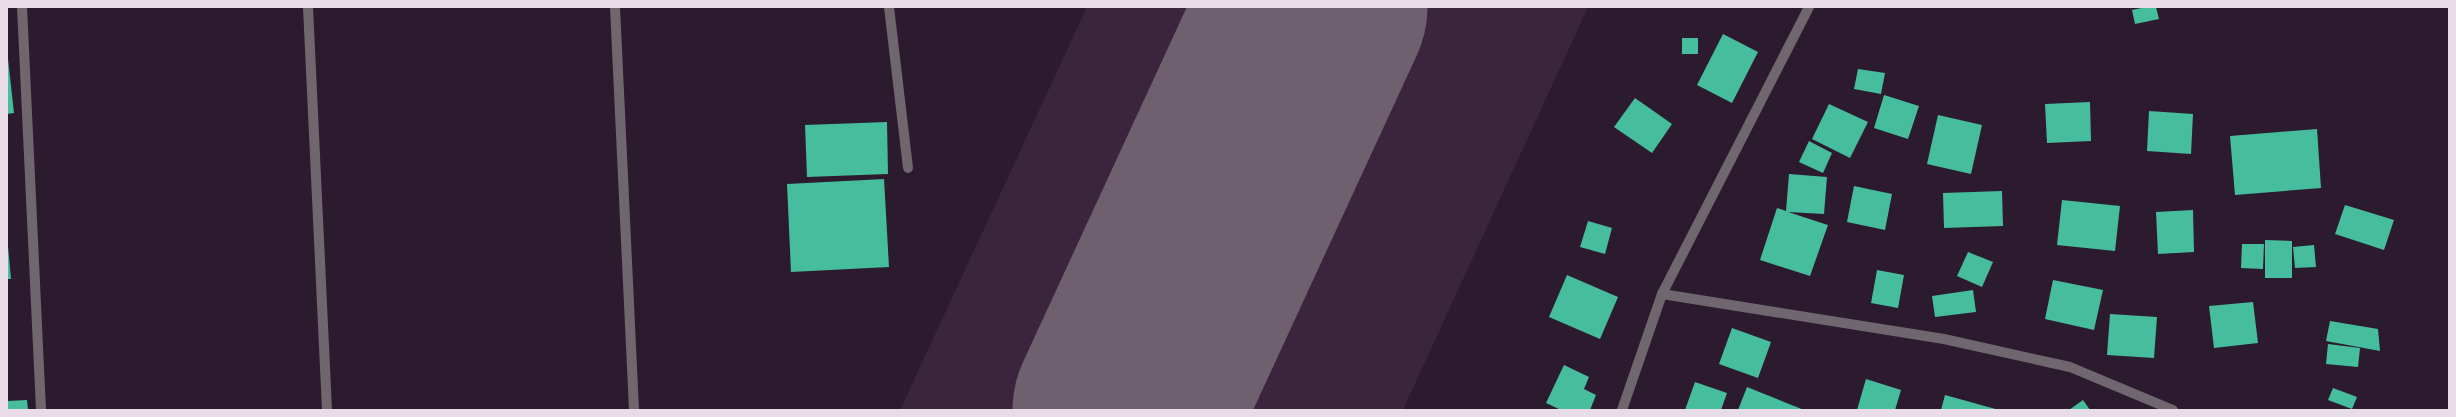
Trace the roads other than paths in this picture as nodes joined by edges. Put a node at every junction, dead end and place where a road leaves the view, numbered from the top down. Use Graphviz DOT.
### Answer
graph roads {
  1 [pos="22,7"];
  2 [pos="308,7"];
  3 [pos="615,7"];
  4 [pos="889,7"];
  5 [pos="1809,7"];
  6 [pos="908,168"];
  7 [pos="1662,294"];
  8 [pos="41,410"];
  9 [pos="328,410"];
  10 [pos="634,410"];
  11 [pos="1622,410"];
  12 [pos="2174,410"];
  1 -- 8 [label="street"];
  2 -- 9 [label="street"];
  3 -- 10 [label="street"];
  4 -- 6 [label="street"];
  5 -- 7 [label="street"];
  7 -- 11 [label="street"];
  7 -- 12 [label="street"];
}
